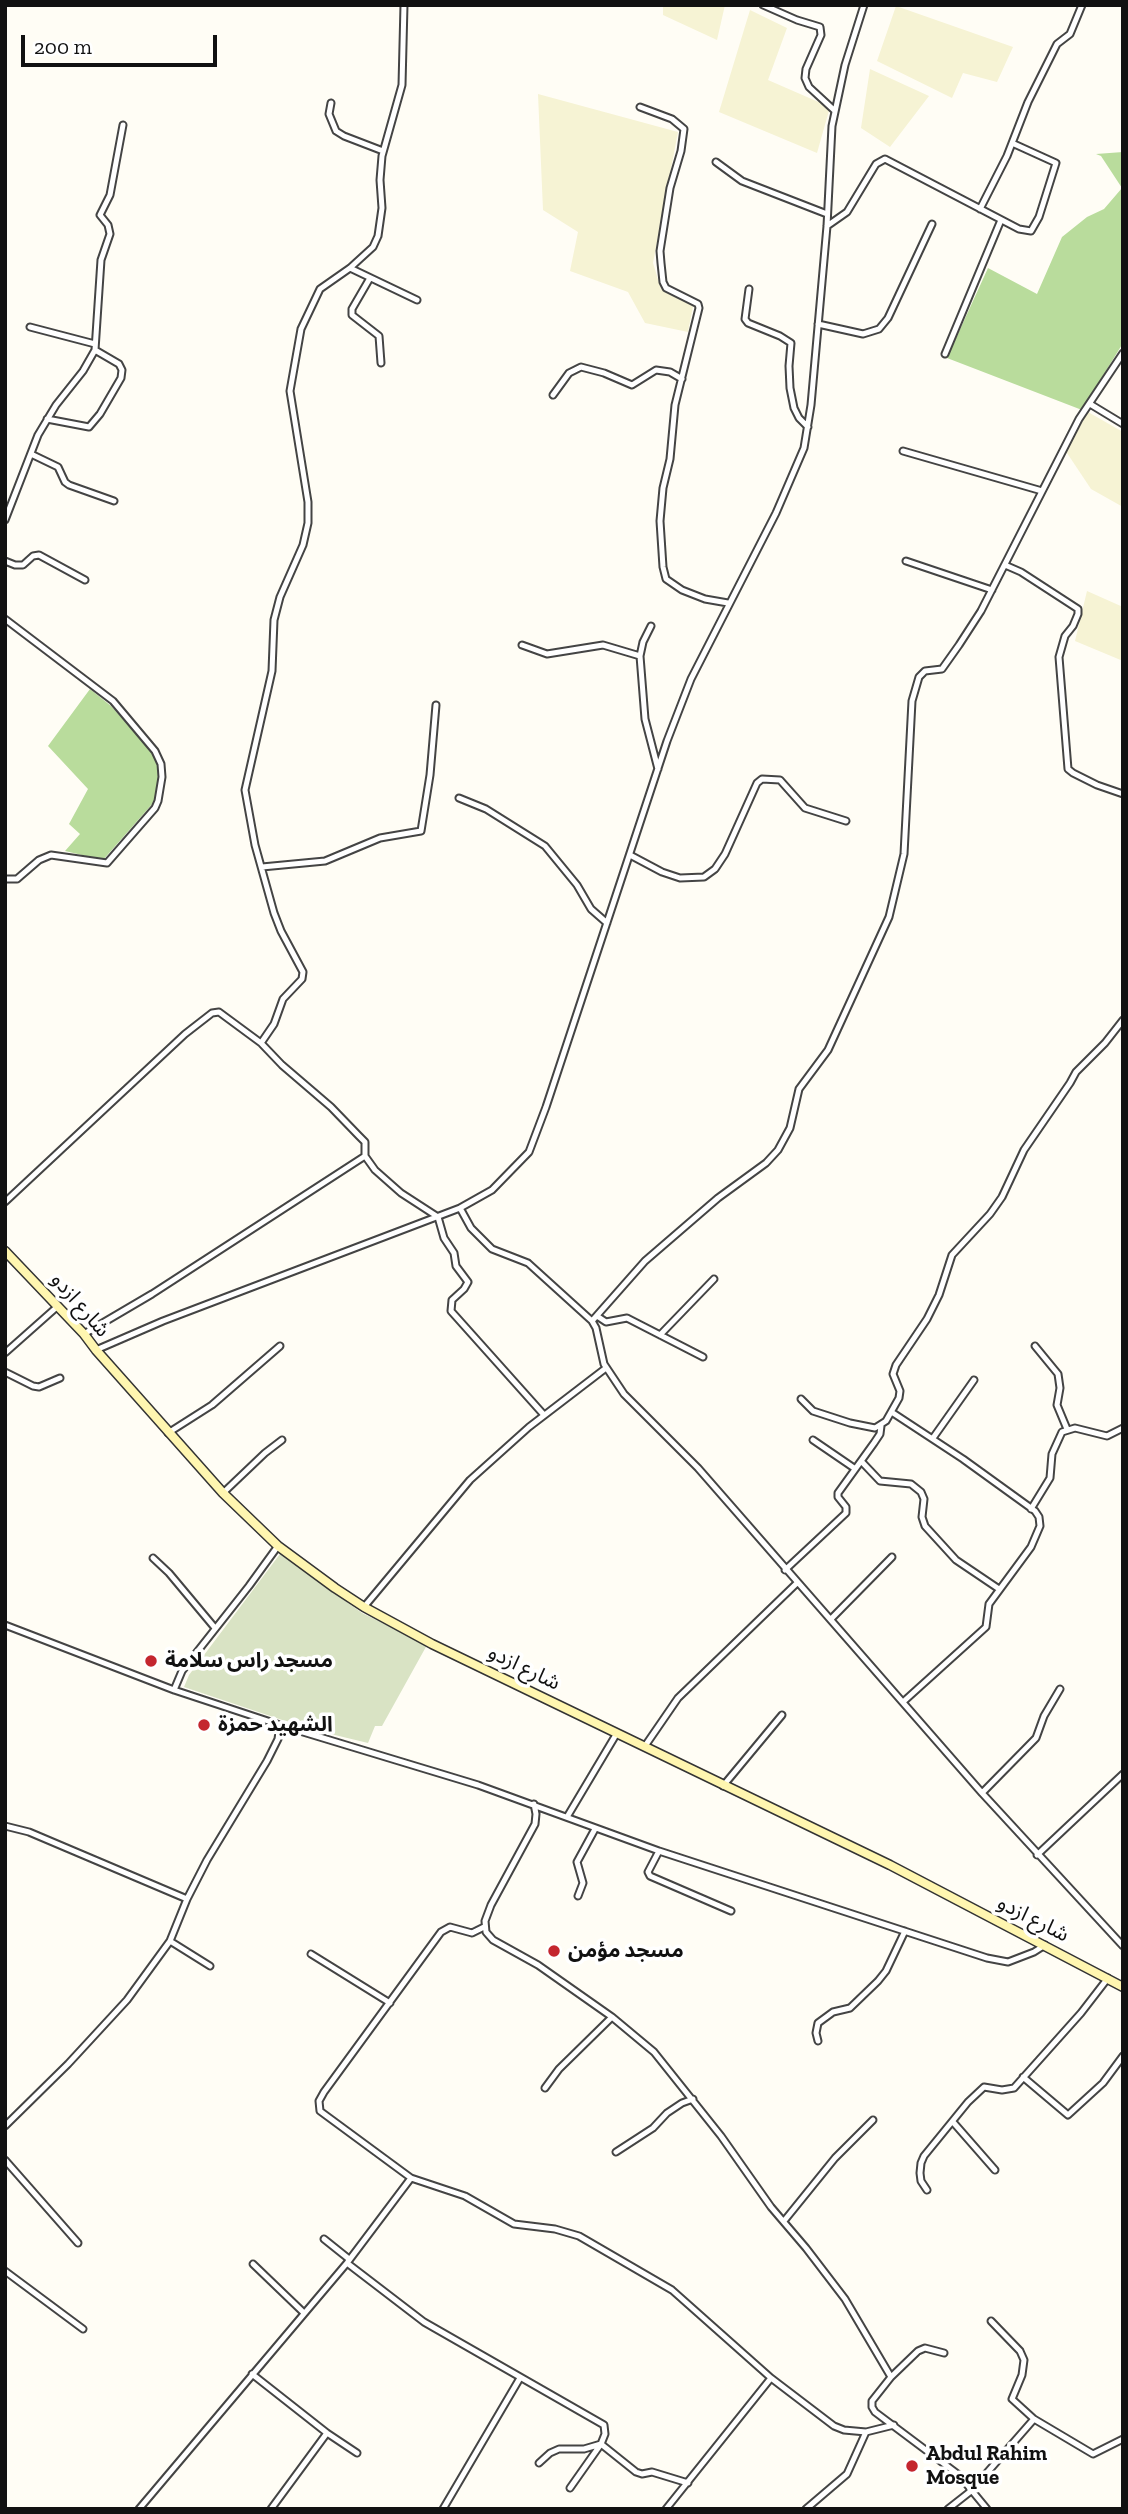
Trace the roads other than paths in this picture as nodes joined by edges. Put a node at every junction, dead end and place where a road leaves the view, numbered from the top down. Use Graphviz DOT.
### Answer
graph roads {
  1 [pos="404,5"];
  2 [pos="763,5"];
  3 [pos="864,5"];
  4 [pos="1082,5"];
  5 [pos="331,103"];
  6 [pos="640,107"];
  7 [pos="835,111"];
  8 [pos="123,125"];
  9 [pos="1013,143"];
  10 [pos="383,151"];
  11 [pos="716,162"];
  12 [pos="979,209"];
  13 [pos="827,214"];
  14 [pos="1001,220"];
  15 [pos="932,224"];
  16 [pos="827,226"];
  17 [pos="350,268"];
  18 [pos="370,278"];
  19 [pos="749,289"];
  20 [pos="417,300"];
  21 [pos="818,324"];
  22 [pos="30,327"];
  23 [pos="95,347"];
  24 [pos="1123,353"];
  25 [pos="945,354"];
  26 [pos="381,363"];
  27 [pos="682,379"];
  28 [pos="554,395"];
  29 [pos="1090,404"];
  30 [pos="47,419"];
  31 [pos="1123,424"];
  32 [pos="808,427"];
  33 [pos="903,451"];
  34 [pos="31,454"];
  35 [pos="1042,491"];
  36 [pos="114,501"];
  37 [pos="5,520"];
  38 [pos="5,561"];
  39 [pos="906,561"];
  40 [pos="1005,565"];
  41 [pos="85,580"];
  42 [pos="992,590"];
  43 [pos="728,603"];
  44 [pos="5,619"];
  45 [pos="651,626"];
  46 [pos="523,645"];
  47 [pos="640,656"];
  48 [pos="436,705"];
  49 [pos="658,769"];
  50 [pos="1123,794"];
  51 [pos="459,798"];
  52 [pos="846,821"];
  53 [pos="631,855"];
  54 [pos="262,867"];
  55 [pos="5,879"];
  56 [pos="607,923"];
  57 [pos="1123,1020"];
  58 [pos="261,1043"];
  59 [pos="365,1156"];
  60 [pos="5,1202"];
  61 [pos="460,1208"];
  62 [pos="438,1217"];
  63 [pos="5,1251"];
  64 [pos="714,1279"];
  65 [pos="58,1306"];
  66 [pos="595,1319"];
  67 [pos="84,1334"];
  68 [pos="660,1335"];
  69 [pos="280,1346"];
  70 [pos="1035,1346"];
  71 [pos="96,1350"];
  72 [pos="5,1353"];
  73 [pos="703,1357"];
  74 [pos="606,1368"];
  75 [pos="5,1372"];
  76 [pos="60,1378"];
  77 [pos="974,1380"];
  78 [pos="801,1399"];
  79 [pos="893,1413"];
  80 [pos="544,1415"];
  81 [pos="881,1426"];
  82 [pos="1123,1428"];
  83 [pos="1067,1429"];
  84 [pos="168,1433"];
  85 [pos="933,1438"];
  86 [pos="282,1440"];
  87 [pos="813,1440"];
  88 [pos="861,1461"];
  89 [pos="854,1468"];
  90 [pos="223,1493"];
  91 [pos="1031,1509"];
  92 [pos="278,1546"];
  93 [pos="892,1556"];
  94 [pos="153,1558"];
  95 [pos="785,1570"];
  96 [pos="797,1583"];
  97 [pos="999,1589"];
  98 [pos="364,1607"];
  99 [pos="831,1619"];
  100 [pos="5,1625"];
  101 [pos="215,1628"];
  102 [pos="1060,1689"];
  103 [pos="174,1690"];
  104 [pos="903,1702"];
  105 [pos="782,1715"];
  106 [pos="280,1725"];
  107 [pos="617,1733"];
  108 [pos="645,1746"];
  109 [pos="1123,1774"];
  110 [pos="723,1786"];
  111 [pos="982,1793"];
  112 [pos="534,1804"];
  113 [pos="567,1817"];
  114 [pos="5,1826"];
  115 [pos="595,1829"];
  116 [pos="659,1851"];
  117 [pos="1037,1855"];
  118 [pos="578,1896"];
  119 [pos="187,1899"];
  120 [pos="731,1911"];
  121 [pos="484,1927"];
  122 [pos="905,1931"];
  123 [pos="170,1941"];
  124 [pos="1045,1944"];
  125 [pos="1123,1946"];
  126 [pos="311,1954"];
  127 [pos="210,1966"];
  128 [pos="1108,1978"];
  129 [pos="1123,1987"];
  130 [pos="390,2003"];
  131 [pos="612,2017"];
  132 [pos="818,2041"];
  133 [pos="1123,2056"];
  134 [pos="1023,2077"];
  135 [pos="545,2088"];
  136 [pos="693,2099"];
  137 [pos="873,2120"];
  138 [pos="953,2122"];
  139 [pos="5,2126"];
  140 [pos="617,2152"];
  141 [pos="5,2160"];
  142 [pos="995,2170"];
  143 [pos="411,2178"];
  144 [pos="927,2190"];
  145 [pos="784,2221"];
  146 [pos="324,2239"];
  147 [pos="78,2243"];
  148 [pos="348,2261"];
  149 [pos="253,2264"];
  150 [pos="5,2270"];
  151 [pos="304,2313"];
  152 [pos="991,2321"];
  153 [pos="83,2329"];
  154 [pos="944,2353"];
  155 [pos="252,2374"];
  156 [pos="891,2377"];
  157 [pos="520,2378"];
  158 [pos="771,2378"];
  159 [pos="1034,2419"];
  160 [pos="894,2425"];
  161 [pos="866,2432"];
  162 [pos="327,2433"];
  163 [pos="1123,2439"];
  164 [pos="601,2444"];
  165 [pos="357,2453"];
  166 [pos="539,2463"];
  167 [pos="688,2483"];
  168 [pos="570,2488"];
  169 [pos="971,2491"];
  170 [pos="139,2509"];
  171 [pos="271,2509"];
  172 [pos="443,2509"];
  173 [pos="666,2509"];
  174 [pos="806,2509"];
  175 [pos="948,2509"];
  176 [pos="986,2509"];
  1 -- 10 [label="street"];
  2 -- 7 [label="street"];
  3 -- 7 [label="street"];
  4 -- 9 [label="street"];
  5 -- 10 [label="street"];
  6 -- 27 [label="street"];
  7 -- 13 [label="street"];
  8 -- 23 [label="street"];
  9 -- 12 [label="street"];
  9 -- 14 [label="street"];
  10 -- 17 [label="street"];
  11 -- 13 [label="street"];
  12 -- 14 [label="street"];
  12 -- 16 [label="street"];
  13 -- 16 [label="street"];
  14 -- 25 [label="street"];
  15 -- 21 [label="street"];
  16 -- 21 [label="street"];
  17 -- 18 [label="street"];
  17 -- 54 [label="street"];
  18 -- 20 [label="street"];
  18 -- 26 [label="street"];
  19 -- 32 [label="street"];
  21 -- 32 [label="street"];
  22 -- 23 [label="street"];
  23 -- 30 [label="street"];
  23 -- 30 [label="street"];
  24 -- 29 [label="street"];
  27 -- 28 [label="street"];
  27 -- 43 [label="street"];
  29 -- 31 [label="street"];
  29 -- 35 [label="street"];
  30 -- 34 [label="street"];
  32 -- 43 [label="street"];
  33 -- 35 [label="street"];
  34 -- 36 [label="street"];
  34 -- 37 [label="street"];
  35 -- 40 [label="street"];
  38 -- 41 [label="street"];
  39 -- 42 [label="street"];
  40 -- 42 [label="street"];
  40 -- 50 [label="street"];
  42 -- 66 [label="street"];
  43 -- 49 [label="street"];
  44 -- 55 [label="street"];
  45 -- 47 [label="street"];
  46 -- 47 [label="street"];
  47 -- 49 [label="street"];
  48 -- 54 [label="street"];
  49 -- 53 [label="street"];
  51 -- 56 [label="street"];
  52 -- 53 [label="street"];
  53 -- 56 [label="street"];
  54 -- 58 [label="street"];
  56 -- 61 [label="street"];
  57 -- 79 [label="street"];
  58 -- 59 [label="street"];
  58 -- 60 [label="street"];
  59 -- 62 [label="street"];
  59 -- 67 [label="street"];
  61 -- 62 [label="street"];
  61 -- 66 [label="street"];
  62 -- 71 [label="street"];
  62 -- 80 [label="street"];
  63 -- 65 [label="street, شارع ازدو"];
  64 -- 68 [label="street"];
  65 -- 67 [label="street, شارع ازدو"];
  65 -- 72 [label="street"];
  66 -- 68 [label="street"];
  66 -- 74 [label="street"];
  67 -- 71 [label="street, شارع ازدو"];
  68 -- 73 [label="street"];
  69 -- 84 [label="street"];
  70 -- 83 [label="street"];
  71 -- 84 [label="street, شارع ازدو"];
  74 -- 80 [label="street"];
  74 -- 95 [label="street"];
  75 -- 76 [label="street"];
  77 -- 85 [label="street"];
  78 -- 81 [label="street"];
  79 -- 81 [label="street"];
  79 -- 85 [label="street"];
  80 -- 98 [label="street"];
  81 -- 88 [label="street"];
  82 -- 83 [label="street"];
  83 -- 91 [label="street"];
  84 -- 90 [label="street, شارع ازدو"];
  85 -- 91 [label="street"];
  86 -- 90 [label="street"];
  87 -- 89 [label="street"];
  88 -- 89 [label="street"];
  88 -- 97 [label="street"];
  89 -- 95 [label="street"];
  90 -- 92 [label="street, شارع ازدو"];
  91 -- 97 [label="street"];
  92 -- 98 [label="street, شارع ازدو"];
  92 -- 101 [label="street"];
  93 -- 99 [label="street"];
  94 -- 101 [label="street"];
  95 -- 96 [label="street"];
  96 -- 99 [label="street"];
  96 -- 108 [label="street"];
  97 -- 104 [label="street"];
  98 -- 107 [label="street, شارع ازدو"];
  99 -- 104 [label="street"];
  100 -- 103 [label="street"];
  101 -- 103 [label="street"];
  102 -- 111 [label="street"];
  103 -- 106 [label="street"];
  104 -- 111 [label="street"];
  105 -- 110 [label="street"];
  106 -- 112 [label="street"];
  106 -- 119 [label="street"];
  107 -- 108 [label="street, شارع ازدو"];
  107 -- 113 [label="street"];
  108 -- 110 [label="street, شارع ازدو"];
  109 -- 117 [label="street"];
  110 -- 124 [label="street, شارع ازدو"];
  111 -- 117 [label="street"];
  112 -- 113 [label="street"];
  112 -- 121 [label="street"];
  113 -- 115 [label="street"];
  114 -- 119 [label="street"];
  115 -- 116 [label="street"];
  115 -- 118 [label="street"];
  116 -- 120 [label="street"];
  116 -- 122 [label="street"];
  117 -- 125 [label="street"];
  119 -- 123 [label="street"];
  121 -- 130 [label="street"];
  121 -- 131 [label="street"];
  122 -- 124 [label="street"];
  122 -- 132 [label="street"];
  123 -- 127 [label="street"];
  123 -- 139 [label="street"];
  124 -- 128 [label="street, شارع ازدو"];
  126 -- 130 [label="street"];
  128 -- 129 [label="street, شارع ازدو"];
  128 -- 134 [label="street"];
  130 -- 143 [label="street"];
  131 -- 135 [label="street"];
  131 -- 136 [label="street"];
  133 -- 134 [label="street"];
  134 -- 138 [label="street"];
  136 -- 140 [label="street"];
  136 -- 145 [label="street"];
  137 -- 145 [label="street"];
  138 -- 142 [label="street"];
  138 -- 144 [label="street"];
  141 -- 147 [label="street"];
  143 -- 148 [label="street"];
  143 -- 158 [label="street"];
  145 -- 156 [label="street"];
  146 -- 148 [label="street"];
  148 -- 151 [label="street"];
  148 -- 157 [label="street"];
  149 -- 151 [label="street"];
  150 -- 153 [label="street"];
  151 -- 155 [label="street"];
  152 -- 159 [label="street"];
  154 -- 156 [label="street"];
  155 -- 162 [label="street"];
  155 -- 170 [label="street"];
  156 -- 160 [label="street"];
  157 -- 164 [label="street"];
  157 -- 172 [label="street"];
  158 -- 161 [label="street"];
  158 -- 167 [label="street"];
  159 -- 163 [label="street"];
  159 -- 169 [label="street"];
  160 -- 161 [label="street"];
  160 -- 169 [label="street"];
  161 -- 174 [label="street"];
  162 -- 165 [label="street"];
  162 -- 171 [label="street"];
  164 -- 166 [label="street"];
  164 -- 167 [label="street"];
  164 -- 168 [label="street"];
  167 -- 173 [label="street"];
  169 -- 175 [label="street"];
  169 -- 176 [label="street"];
}
